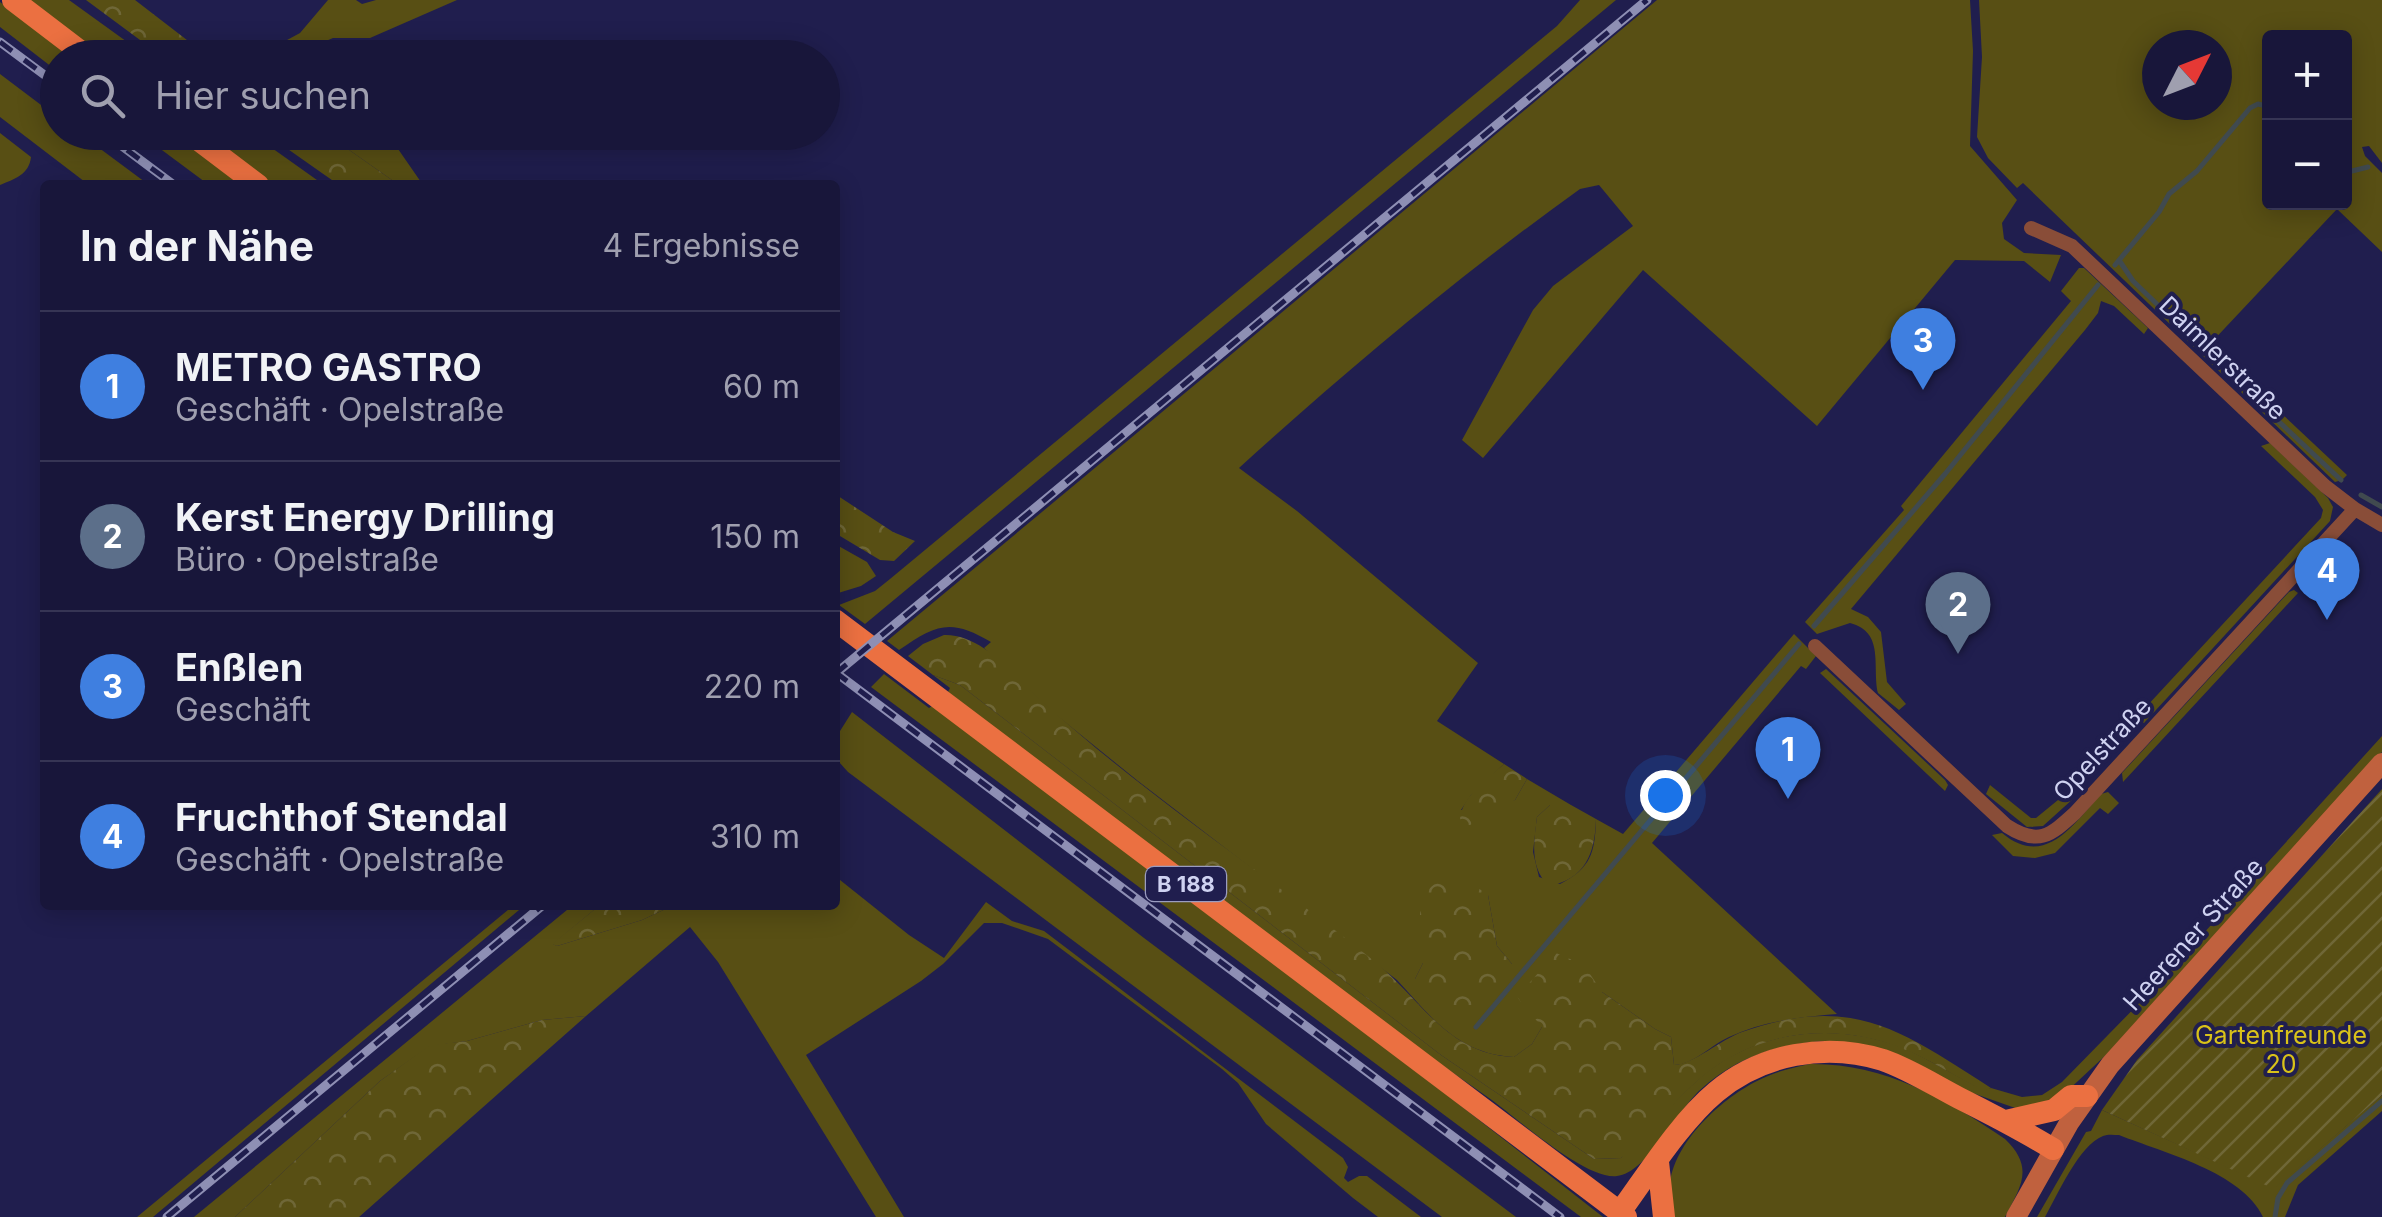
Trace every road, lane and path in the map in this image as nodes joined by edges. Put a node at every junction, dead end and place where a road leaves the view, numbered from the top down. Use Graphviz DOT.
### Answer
graph roads {
  1 [pos="12,0"];
  2 [pos="65,40"];
  3 [pos="212,150"];
  4 [pos="251,180"];
  5 [pos="2031,228"];
  6 [pos="2355,509"];
  7 [pos="2382,525"];
  8 [pos="840,624"];
  9 [pos="1815,646"];
  10 [pos="2382,763"];
  11 [pos="2087,1096"];
  12 [pos="2006,1121"];
  13 [pos="2054,1149"];
  14 [pos="1658,1162"];
  15 [pos="1623,1214"];
  16 [pos="1664,1217"];
  17 [pos="2016,1217"];
  1 -- 2 [label="main road"];
  3 -- 4 [label="main road"];
  5 -- 6 [label="street, Daimlerstraße"];
  6 -- 7 [label="street, Daimlerstraße"];
  6 -- 9 [label="street, Opelstraße"];
  8 -- 15 [label="main road, B 188"];
  10 -- 11 [label="main road, Heerener Straße"];
  11 -- 12 [label="main road"];
  11 -- 13 [label="main road, Heerener Straße"];
  12 -- 13 [label="main road, B 188"];
  12 -- 14 [label="main road, B 188"];
  13 -- 17 [label="main road, Heerener Straße"];
  14 -- 15 [label="main road, B 188"];
  14 -- 16 [label="main road"];
}
